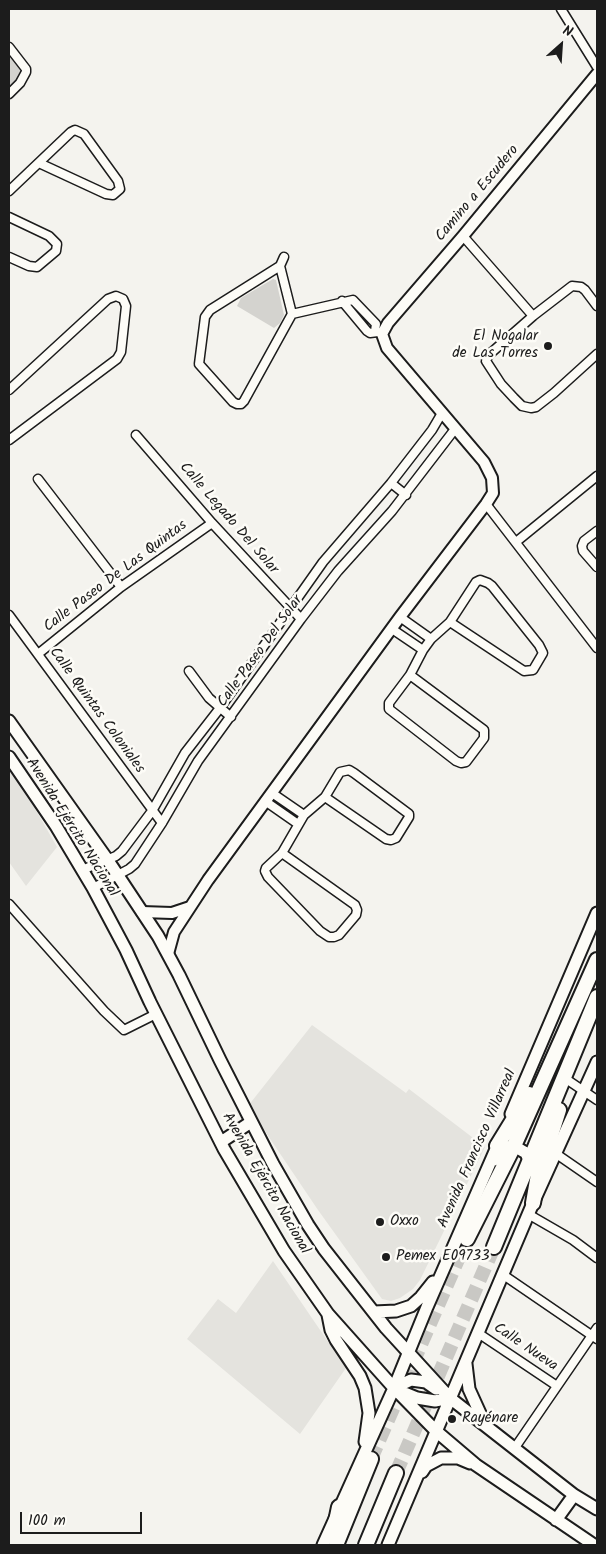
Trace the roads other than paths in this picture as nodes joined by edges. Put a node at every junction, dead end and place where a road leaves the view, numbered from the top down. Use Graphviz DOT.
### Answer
graph roads {
  1 [pos="561,9"];
  2 [pos="9,47"];
  3 [pos="597,68"];
  4 [pos="597,74"];
  5 [pos="9,94"];
  6 [pos="39,162"];
  7 [pos="9,190"];
  8 [pos="9,217"];
  9 [pos="463,236"];
  10 [pos="9,256"];
  11 [pos="284,257"];
  12 [pos="280,266"];
  13 [pos="342,301"];
  14 [pos="597,306"];
  15 [pos="292,314"];
  16 [pos="533,316"];
  17 [pos="379,333"];
  18 [pos="597,354"];
  19 [pos="9,390"];
  20 [pos="442,413"];
  21 [pos="455,429"];
  22 [pos="136,435"];
  23 [pos="9,440"];
  24 [pos="597,476"];
  25 [pos="38,479"];
  26 [pos="391,483"];
  27 [pos="406,495"];
  28 [pos="486,504"];
  29 [pos="212,523"];
  30 [pos="597,531"];
  31 [pos="516,542"];
  32 [pos="597,568"];
  33 [pos="121,587"];
  34 [pos="290,609"];
  35 [pos="9,615"];
  36 [pos="400,617"];
  37 [pos="300,619"];
  38 [pos="450,622"];
  39 [pos="392,629"];
  40 [pos="431,639"];
  41 [pos="597,648"];
  42 [pos="423,650"];
  43 [pos="38,654"];
  44 [pos="189,671"];
  45 [pos="410,675"];
  46 [pos="220,708"];
  47 [pos="231,717"];
  48 [pos="9,721"];
  49 [pos="9,757"];
  50 [pos="272,793"];
  51 [pos="325,797"];
  52 [pos="265,802"];
  53 [pos="152,811"];
  54 [pos="304,815"];
  55 [pos="162,823"];
  56 [pos="298,824"];
  57 [pos="282,853"];
  58 [pos="107,859"];
  59 [pos="82,870"];
  60 [pos="118,876"];
  61 [pos="93,888"];
  62 [pos="190,907"];
  63 [pos="10,908"];
  64 [pos="142,912"];
  65 [pos="597,913"];
  66 [pos="168,954"];
  67 [pos="597,960"];
  68 [pos="597,997"];
  69 [pos="156,1014"];
  70 [pos="590,1014"];
  71 [pos="567,1028"];
  72 [pos="597,1062"];
  73 [pos="569,1081"];
  74 [pos="584,1092"];
  75 [pos="597,1100"];
  76 [pos="251,1122"];
  77 [pos="221,1142"];
  78 [pos="497,1146"];
  79 [pos="514,1146"];
  80 [pos="555,1153"];
  81 [pos="529,1160"];
  82 [pos="484,1174"];
  83 [pos="597,1182"];
  84 [pos="530,1208"];
  85 [pos="467,1239"];
  86 [pos="494,1247"];
  87 [pos="597,1258"];
  88 [pos="443,1269"];
  89 [pos="502,1274"];
  90 [pos="374,1312"];
  91 [pos="328,1314"];
  92 [pos="478,1332"];
  93 [pos="596,1334"];
  94 [pos="408,1353"];
  95 [pos="466,1361"];
  96 [pos="557,1386"];
  97 [pos="394,1388"];
  98 [pos="450,1398"];
  99 [pos="486,1426"];
  100 [pos="436,1431"];
  101 [pos="514,1449"];
  102 [pos="366,1460"];
  103 [pos="476,1465"];
  104 [pos="396,1473"];
  105 [pos="414,1484"];
  106 [pos="574,1495"];
  107 [pos="339,1508"];
  108 [pos="597,1509"];
  109 [pos="556,1520"];
  110 [pos="323,1545"];
  111 [pos="330,1545"];
  112 [pos="336,1545"];
  113 [pos="366,1545"];
  114 [pos="388,1545"];
  115 [pos="594,1545"];
  1 -- 3 [label="street"];
  2 -- 5 [label="street"];
  4 -- 9 [label="street, Camino a Escudero"];
  6 -- 6 [label="street"];
  6 -- 7 [label="street"];
  8 -- 10 [label="street"];
  9 -- 16 [label="street"];
  9 -- 17 [label="street, Camino a Escudero"];
  11 -- 12 [label="street"];
  12 -- 15 [label="street"];
  12 -- 15 [label="street"];
  13 -- 15 [label="street"];
  13 -- 17 [label="street"];
  13 -- 17 [label="street"];
  14 -- 16 [label="street"];
  16 -- 18 [label="street"];
  17 -- 20 [label="street"];
  19 -- 23 [label="street"];
  20 -- 21 [label="street"];
  20 -- 26 [label="street, Calle Paseo Del Solar"];
  21 -- 27 [label="street, Calle Paseo Del Solar"];
  21 -- 28 [label="street"];
  22 -- 29 [label="street, Calle Legado Del Solar"];
  24 -- 31 [label="street"];
  25 -- 33 [label="street"];
  26 -- 27 [label="street"];
  26 -- 34 [label="street, Calle Paseo Del Solar"];
  27 -- 37 [label="street, Calle Paseo Del Solar"];
  28 -- 31 [label="street"];
  28 -- 36 [label="street"];
  29 -- 33 [label="street, Calle Paseo De Las Quintas"];
  29 -- 34 [label="street, Calle Legado Del Solar"];
  30 -- 32 [label="street"];
  31 -- 41 [label="street"];
  33 -- 43 [label="street, Calle Paseo De Las Quintas"];
  34 -- 37 [label="street, Calle Legado Del Solar"];
  34 -- 46 [label="street, Calle Paseo Del Solar"];
  35 -- 43 [label="street, Calle Quintas Coloniales"];
  36 -- 39 [label="street"];
  36 -- 40 [label="street"];
  37 -- 47 [label="street, Calle Paseo Del Solar"];
  38 -- 38 [label="street"];
  38 -- 40 [label="street"];
  39 -- 42 [label="street"];
  39 -- 50 [label="street"];
  40 -- 42 [label="street"];
  42 -- 45 [label="street"];
  43 -- 53 [label="street, Calle Quintas Coloniales"];
  44 -- 46 [label="street"];
  45 -- 45 [label="street"];
  46 -- 47 [label="street"];
  46 -- 53 [label="street, Calle Paseo Del Solar"];
  47 -- 55 [label="street, Calle Paseo Del Solar"];
  48 -- 58 [label="main road, Avenida Ejército Nacional"];
  49 -- 59 [label="main road, Avenida Ejército Nacional"];
  50 -- 52 [label="street"];
  50 -- 54 [label="street"];
  51 -- 51 [label="street"];
  51 -- 54 [label="street"];
  52 -- 56 [label="street"];
  52 -- 62 [label="street"];
  53 -- 55 [label="street, Calle Quintas Coloniales"];
  53 -- 58 [label="street, Calle Paseo Del Solar"];
  54 -- 56 [label="street"];
  55 -- 60 [label="street, Calle Paseo Del Solar"];
  56 -- 57 [label="street"];
  57 -- 57 [label="street"];
  58 -- 59 [label="street, Calle Paseo Del Solar"];
  58 -- 60 [label="main road, Avenida Ejército Nacional"];
  59 -- 61 [label="main road, Avenida Ejército Nacional"];
  60 -- 61 [label="street, Calle Paseo Del Solar"];
  60 -- 64 [label="main road, Avenida Ejército Nacional"];
  61 -- 69 [label="main road, Avenida Ejército Nacional"];
  62 -- 64 [label="street"];
  62 -- 66 [label="street"];
  63 -- 69 [label="street"];
  64 -- 66 [label="main road, Avenida Ejército Nacional"];
  65 -- 78 [label="main road, Avenida Francisco Villarreal"];
  66 -- 76 [label="main road, Avenida Ejército Nacional"];
  67 -- 71 [label="highway, Avenida Francisco Villarreal"];
  68 -- 70 [label="highway"];
  69 -- 77 [label="main road, Avenida Ejército Nacional"];
  70 -- 73 [label="highway"];
  70 -- 81 [label="highway"];
  71 -- 78 [label="highway"];
  71 -- 79 [label="highway, Avenida Francisco Villarreal"];
  72 -- 74 [label="main road"];
  73 -- 74 [label="street"];
  73 -- 84 [label="highway"];
  74 -- 75 [label="street"];
  74 -- 80 [label="main road"];
  76 -- 77 [label="main road"];
  76 -- 90 [label="main road, Avenida Ejército Nacional"];
  77 -- 91 [label="main road, Avenida Ejército Nacional"];
  78 -- 82 [label="main road, Avenida Francisco Villarreal"];
  79 -- 81 [label="main road"];
  79 -- 82 [label="main road"];
  79 -- 85 [label="highway, Avenida Francisco Villarreal"];
  80 -- 83 [label="street"];
  80 -- 84 [label="main road"];
  81 -- 84 [label="main road"];
  81 -- 86 [label="highway"];
  82 -- 88 [label="main road, Avenida Francisco Villarreal"];
  84 -- 87 [label="street"];
  84 -- 89 [label="main road"];
  88 -- 90 [label="main road"];
  88 -- 94 [label="main road, Avenida Francisco Villarreal"];
  89 -- 92 [label="main road"];
  89 -- 93 [label="street"];
  90 -- 94 [label="main road, Avenida Ejército Nacional"];
  91 -- 97 [label="main road, Avenida Ejército Nacional"];
  91 -- 102 [label="main road"];
  92 -- 95 [label="main road"];
  92 -- 96 [label="street, Calle Nueva"];
  93 -- 96 [label="street"];
  94 -- 97 [label="main road, Avenida Francisco Villarreal"];
  94 -- 98 [label="main road, Avenida Ejército Nacional"];
  95 -- 98 [label="main road"];
  95 -- 99 [label="main road"];
  96 -- 101 [label="street"];
  97 -- 98 [label="main road"];
  97 -- 98 [label="main road"];
  97 -- 100 [label="main road, Avenida Ejército Nacional"];
  97 -- 102 [label="main road, Avenida Francisco Villarreal"];
  98 -- 99 [label="main road, Avenida Ejército Nacional"];
  98 -- 100 [label="main road"];
  99 -- 101 [label="main road, Avenida Ejército Nacional"];
  100 -- 103 [label="main road, Avenida Ejército Nacional"];
  100 -- 105 [label="main road"];
  101 -- 106 [label="main road, Avenida Ejército Nacional"];
  102 -- 107 [label="main road, Avenida Francisco Villarreal"];
  102 -- 112 [label="highway, Avenida Francisco Villarreal"];
  103 -- 105 [label="main road"];
  103 -- 109 [label="main road, Avenida Ejército Nacional"];
  104 -- 113 [label="highway"];
  105 -- 114 [label="main road"];
  106 -- 108 [label="main road, Avenida Ejército Nacional"];
  106 -- 109 [label="main road"];
  107 -- 110 [label="main road, Avenida Francisco Villarreal"];
  107 -- 111 [label="highway"];
  109 -- 115 [label="main road, Avenida Ejército Nacional"];
}
